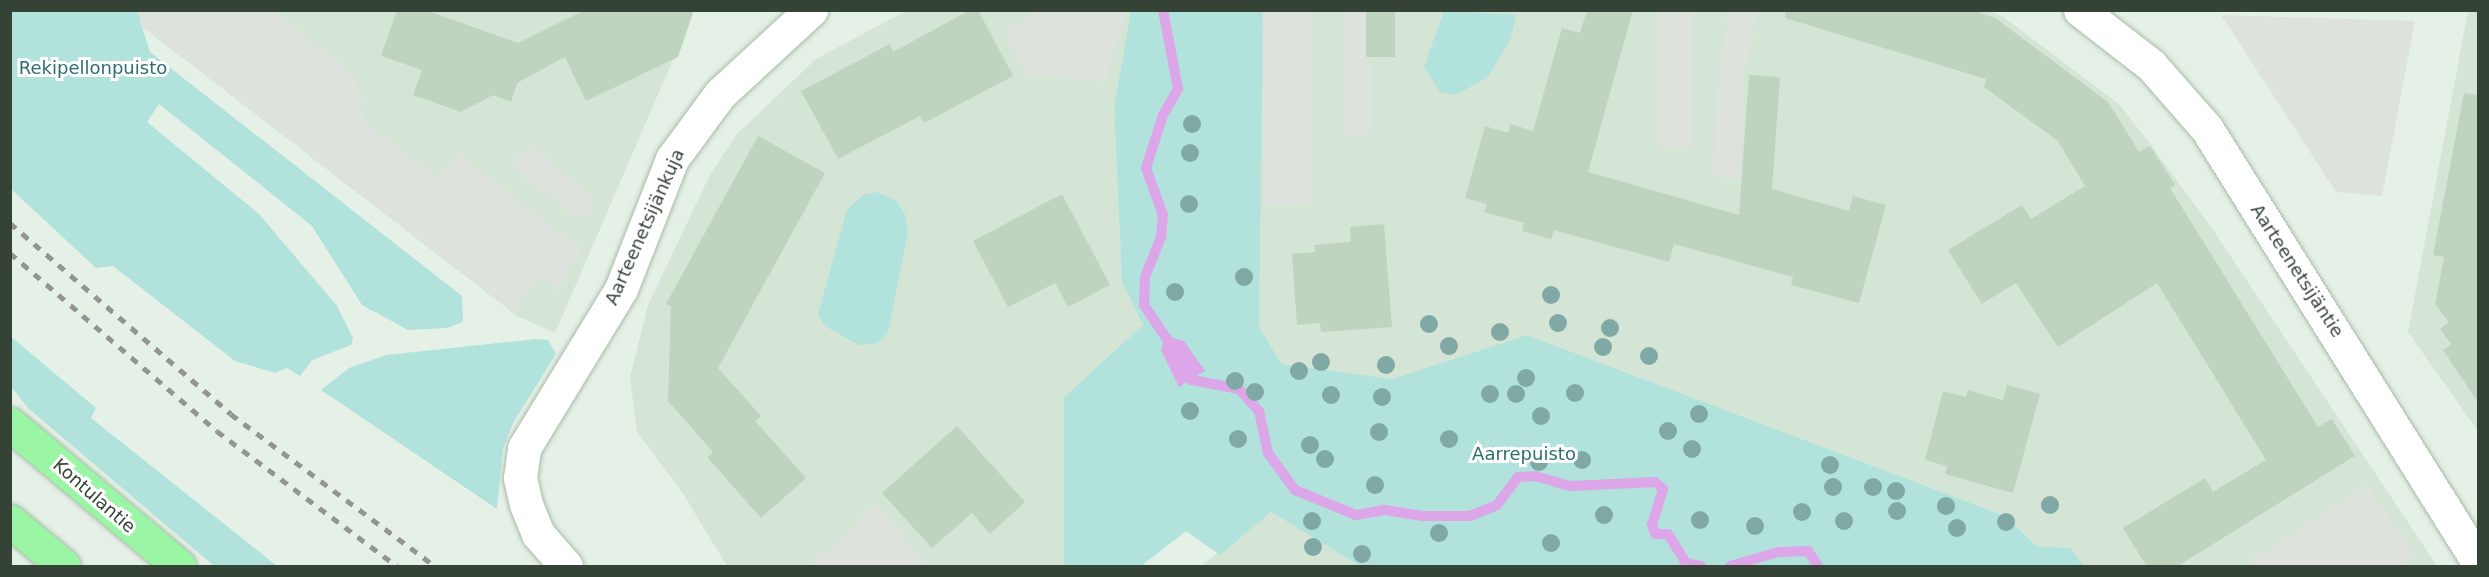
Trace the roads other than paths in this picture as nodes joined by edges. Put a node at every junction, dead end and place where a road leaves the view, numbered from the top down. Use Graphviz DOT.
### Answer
graph roads {
  1 [pos="811,10"];
  2 [pos="2080,10"];
  3 [pos="10,424"];
  4 [pos="10,521"];
  5 [pos="2478,562"];
  6 [pos="64,567"];
  7 [pos="180,567"];
  8 [pos="566,567"];
  1 -- 8 [label="street, Aarteenetsijänkuja"];
  2 -- 5 [label="street, Aarteenetsijäntie"];
  3 -- 7 [label="main road, Kontulantie"];
  4 -- 6 [label="main road"];
}
